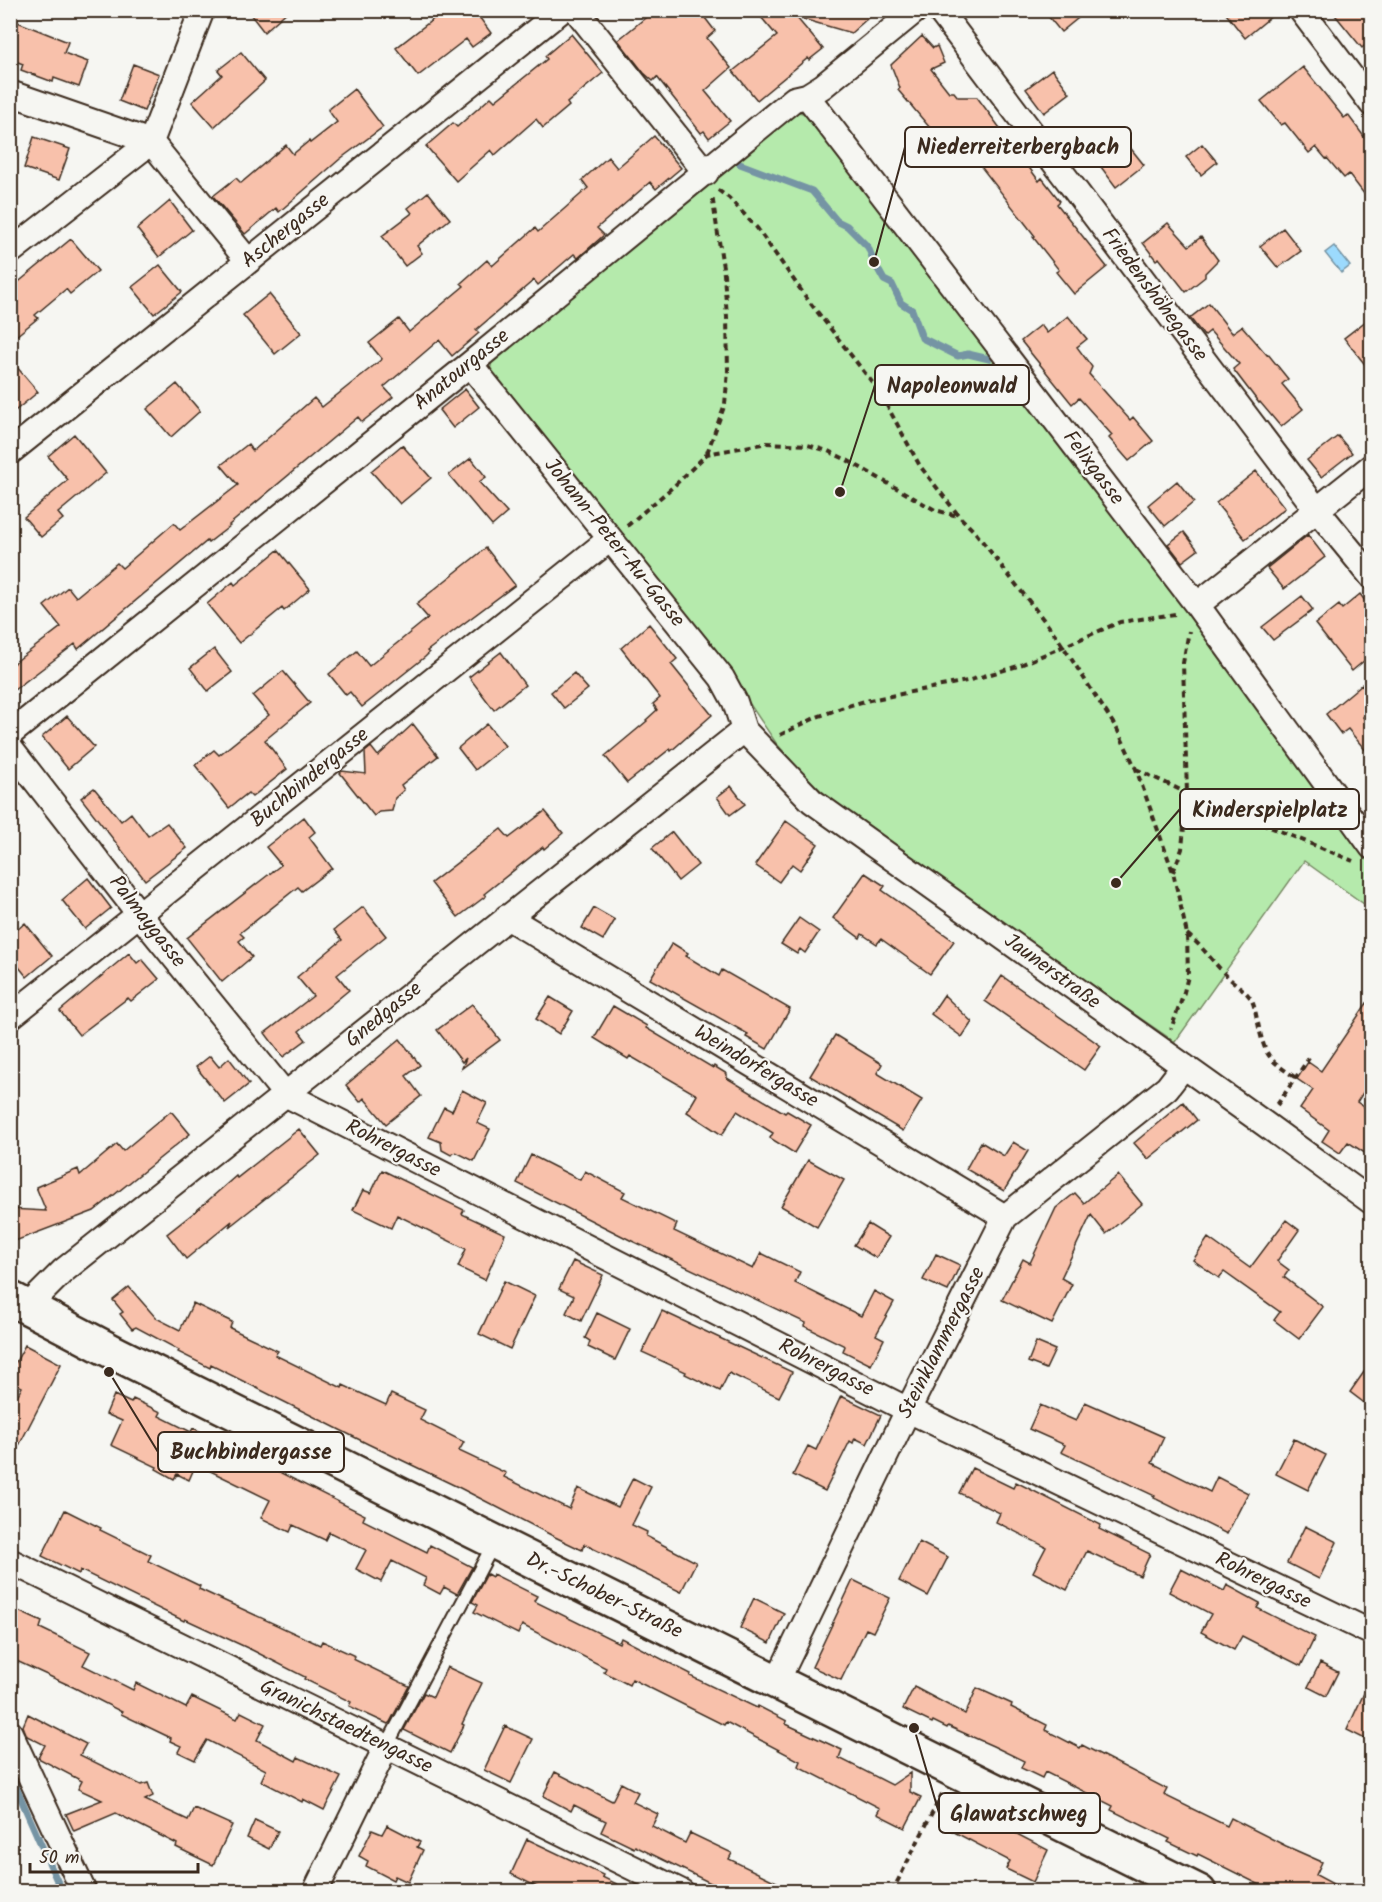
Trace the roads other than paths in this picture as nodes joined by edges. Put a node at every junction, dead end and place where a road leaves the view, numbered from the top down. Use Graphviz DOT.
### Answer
graph roads {
  1 [pos="202,10"];
  2 [pos="562,10"];
  3 [pos="576,10"];
  4 [pos="916,10"];
  5 [pos="939,10"];
  6 [pos="1301,10"];
  7 [pos="10,93"];
  8 [pos="807,96"];
  9 [pos="1371,104"];
  10 [pos="151,142"];
  11 [pos="706,172"];
  12 [pos="10,252"];
  13 [pos="248,261"];
  14 [pos="470,364"];
  15 [pos="10,452"];
  16 [pos="1371,466"];
  17 [pos="1317,510"];
  18 [pos="610,539"];
  19 [pos="1371,578"];
  20 [pos="1197,605"];
  21 [pos="744,730"];
  22 [pos="10,734"];
  23 [pos="10,748"];
  24 [pos="1366,855"];
  25 [pos="140,914"];
  26 [pos="507,917"];
  27 [pos="10,1017"];
  28 [pos="1184,1066"];
  29 [pos="285,1094"];
  30 [pos="1371,1202"];
  31 [pos="1005,1217"];
  32 [pos="19,1302"];
  33 [pos="908,1410"];
  34 [pos="494,1542"];
  35 [pos="10,1561"];
  36 [pos="1371,1633"];
  37 [pos="777,1681"];
  38 [pos="10,1733"];
  39 [pos="386,1747"];
  40 [pos="84,1892"];
  41 [pos="315,1892"];
  42 [pos="682,1892"];
  43 [pos="1199,1892"];
  1 -- 10 [label="street"];
  2 -- 13 [label="street, Aschergasse"];
  3 -- 11 [label="street"];
  4 -- 8 [label="street, Anatourgasse"];
  5 -- 17 [label="street, Friedenshöhegasse"];
  6 -- 9 [label="street"];
  7 -- 10 [label="street"];
  8 -- 11 [label="street, Anatourgasse"];
  8 -- 20 [label="street, Felixgasse"];
  10 -- 12 [label="street"];
  10 -- 13 [label="street"];
  11 -- 14 [label="street, Anatourgasse"];
  13 -- 15 [label="street, Aschergasse"];
  14 -- 18 [label="street, Johann-Peter-Au-Gasse"];
  14 -- 22 [label="street, Anatourgasse"];
  16 -- 17 [label="street"];
  17 -- 19 [label="street, Friedenshöhegasse"];
  17 -- 20 [label="street"];
  18 -- 21 [label="street, Johann-Peter-Au-Gasse"];
  18 -- 25 [label="street, Buchbindergasse"];
  20 -- 24 [label="street, Felixgasse"];
  21 -- 26 [label="street, Gnedgasse"];
  21 -- 28 [label="street, Jaunerstraße"];
  23 -- 25 [label="street, Palmaygasse"];
  25 -- 27 [label="street, Buchbindergasse"];
  25 -- 29 [label="street, Palmaygasse"];
  26 -- 29 [label="street, Gnedgasse"];
  26 -- 31 [label="street, Weindorfergasse"];
  28 -- 30 [label="street, Jaunerstraße"];
  28 -- 31 [label="street, Steinklammergasse"];
  29 -- 32 [label="street, Gnedgasse"];
  29 -- 33 [label="street, Rohrergasse"];
  31 -- 33 [label="street, Steinklammergasse"];
  32 -- 34 [label="street, Dr.-Schober-Straße"];
  33 -- 36 [label="street, Rohrergasse"];
  33 -- 37 [label="street, Steinklammergasse"];
  34 -- 37 [label="street, Dr.-Schober-Straße"];
  34 -- 39 [label="lane"];
  35 -- 39 [label="street, Granichstaedtengasse"];
  37 -- 43 [label="street, Dr.-Schober-Straße"];
  38 -- 40 [label="street"];
  39 -- 41 [label="street"];
  39 -- 42 [label="street, Granichstaedtengasse"];
}
